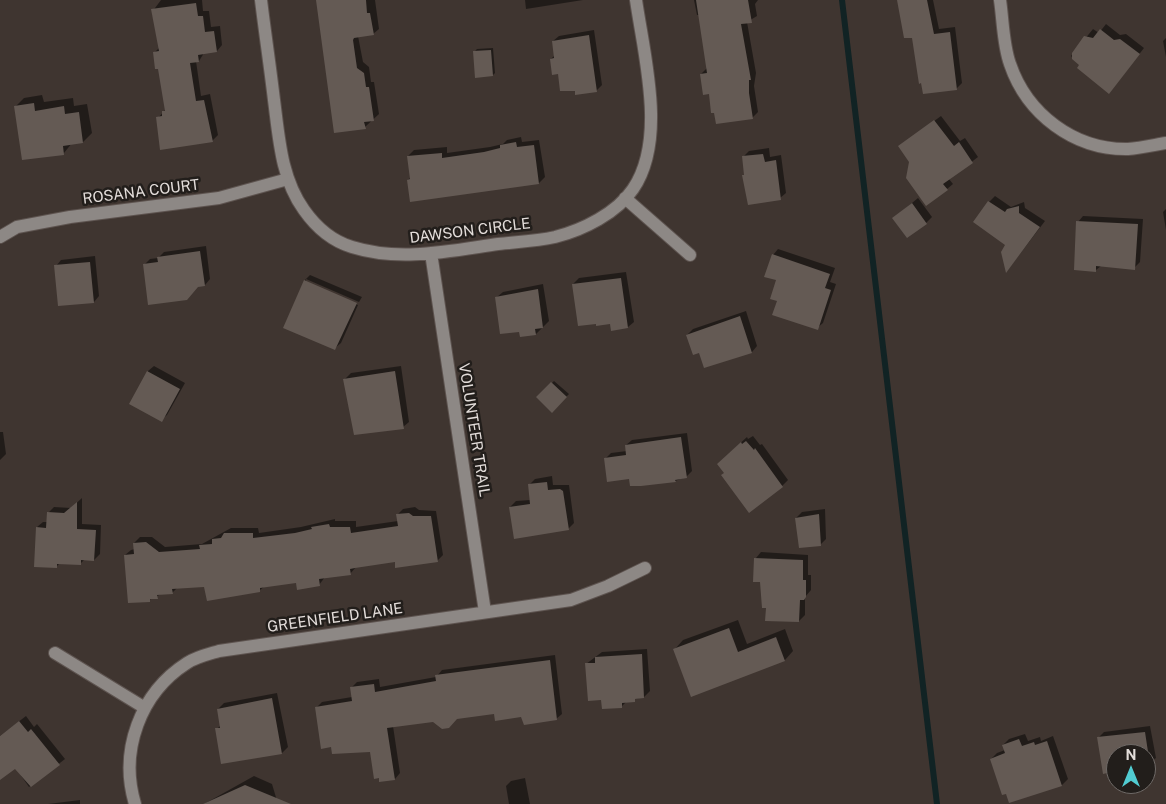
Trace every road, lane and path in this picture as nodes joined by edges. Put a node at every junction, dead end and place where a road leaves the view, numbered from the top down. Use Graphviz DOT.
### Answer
graph roads {
  1 [pos="261,0"];
  2 [pos="636,0"];
  3 [pos="1000,0"];
  4 [pos="1166,143"];
  5 [pos="288,179"];
  6 [pos="625,198"];
  7 [pos="0,238"];
  8 [pos="431,253"];
  9 [pos="690,255"];
  10 [pos="645,568"];
  11 [pos="485,612"];
  12 [pos="55,653"];
  13 [pos="145,708"];
  14 [pos="135,804"];
  1 -- 5 [label="street, DAWSON CIRCLE"];
  2 -- 6 [label="street, DAWSON CIRCLE"];
  3 -- 4 [label="street"];
  5 -- 7 [label="street, ROSANA COURT"];
  5 -- 8 [label="street, DAWSON CIRCLE"];
  6 -- 8 [label="street, DAWSON CIRCLE"];
  6 -- 9 [label="street"];
  8 -- 11 [label="street, VOLUNTEER TRAIL"];
  10 -- 11 [label="street, GREENFIELD LANE"];
  11 -- 13 [label="street, GREENFIELD LANE"];
  12 -- 13 [label="street"];
  13 -- 14 [label="street, GREENFIELD LANE"];
}
